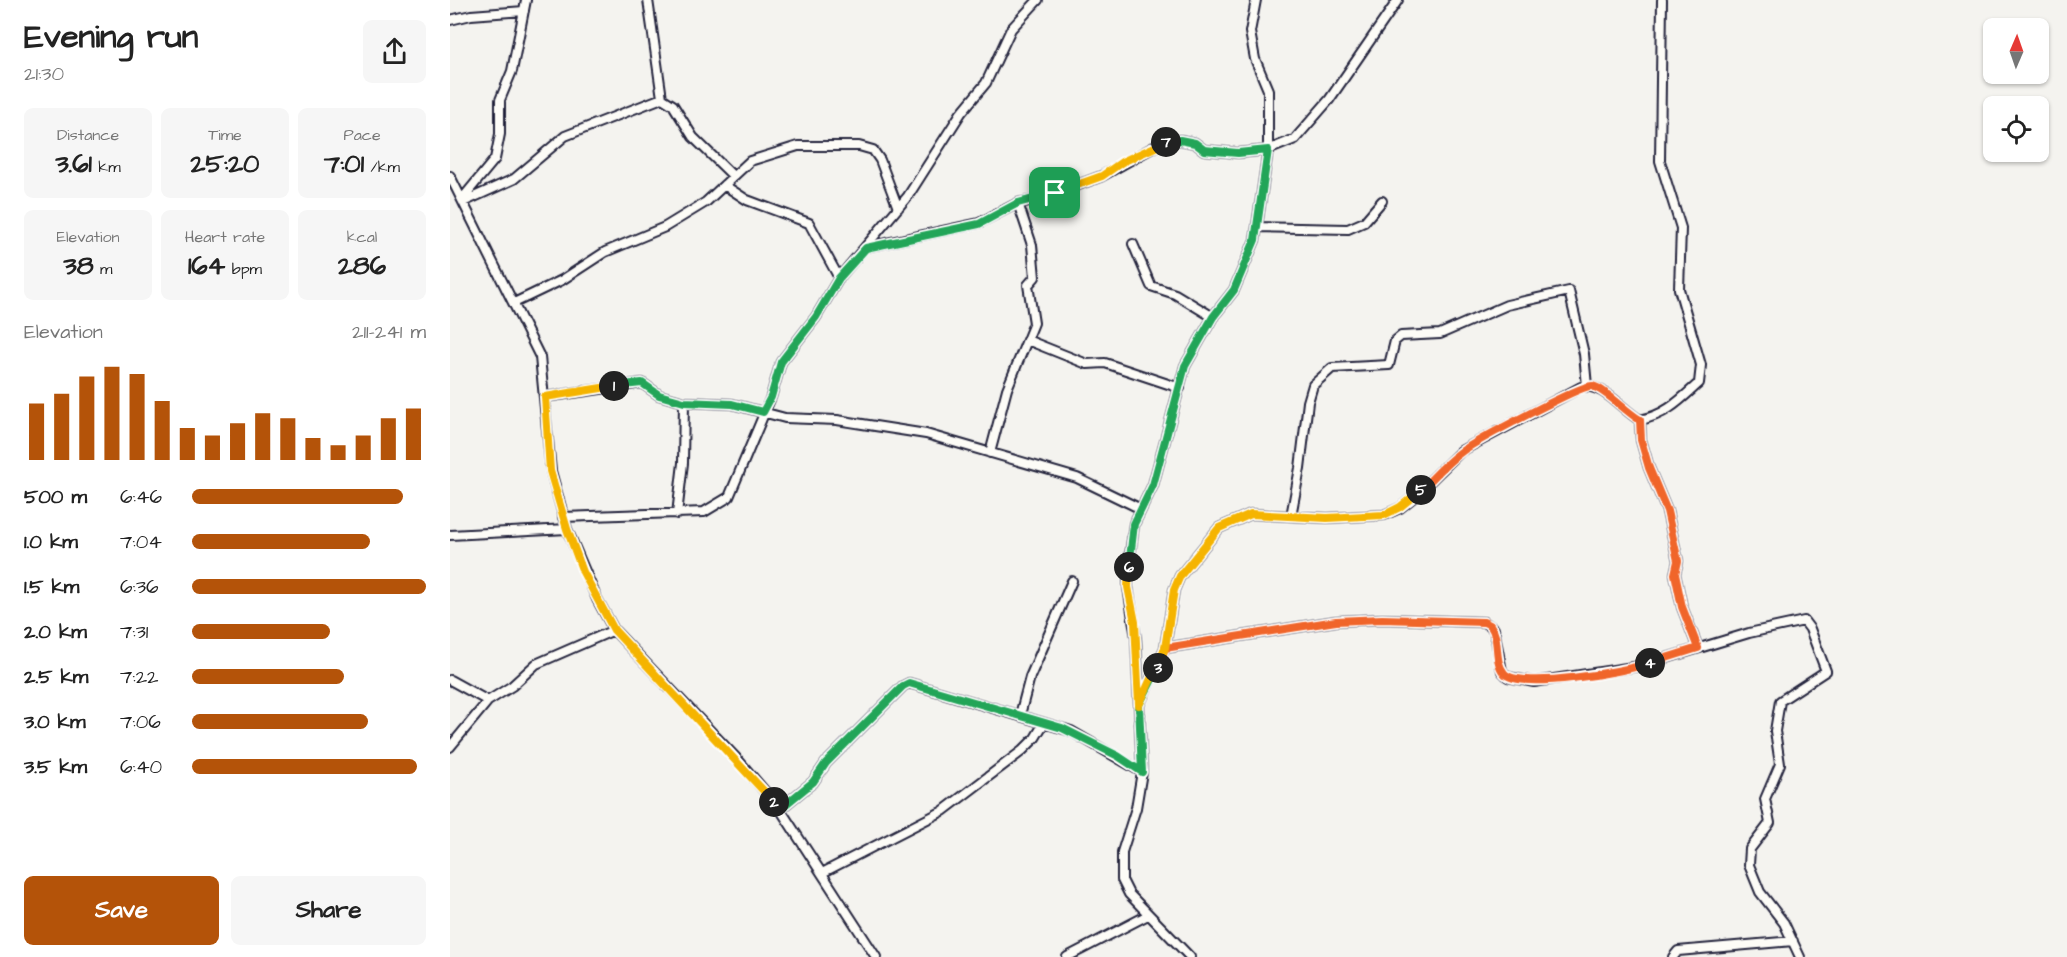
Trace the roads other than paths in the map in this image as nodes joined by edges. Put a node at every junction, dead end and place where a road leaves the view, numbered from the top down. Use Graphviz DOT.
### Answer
graph roads {
  1 [pos="526,0"];
  2 [pos="648,0"];
  3 [pos="1038,0"];
  4 [pos="1256,0"];
  5 [pos="1398,0"];
  6 [pos="1662,0"];
  7 [pos="524,11"];
  8 [pos="450,20"];
  9 [pos="662,98"];
  10 [pos="1268,150"];
  11 [pos="450,176"];
  12 [pos="733,176"];
  13 [pos="724,185"];
  14 [pos="462,201"];
  15 [pos="1382,201"];
  16 [pos="1018,203"];
  17 [pos="898,208"];
  18 [pos="1257,227"];
  19 [pos="1133,244"];
  20 [pos="866,248"];
  21 [pos="839,278"];
  22 [pos="514,303"];
  23 [pos="1213,317"];
  24 [pos="1028,339"];
  25 [pos="1587,386"];
  26 [pos="1180,388"];
  27 [pos="545,397"];
  28 [pos="684,402"];
  29 [pos="763,412"];
  30 [pos="1640,420"];
  31 [pos="990,453"];
  32 [pos="1141,508"];
  33 [pos="677,514"];
  34 [pos="1291,516"];
  35 [pos="563,517"];
  36 [pos="567,529"];
  37 [pos="450,535"];
  38 [pos="1072,581"];
  39 [pos="614,630"];
  40 [pos="1165,648"];
  41 [pos="1698,648"];
  42 [pos="450,680"];
  43 [pos="488,701"];
  44 [pos="1139,705"];
  45 [pos="1020,715"];
  46 [pos="1044,723"];
  47 [pos="450,747"];
  48 [pos="1142,772"];
  49 [pos="780,809"];
  50 [pos="822,873"];
  51 [pos="1148,915"];
  52 [pos="1793,941"];
  53 [pos="876,957"];
  54 [pos="1067,957"];
  55 [pos="1190,957"];
  56 [pos="1673,957"];
  57 [pos="1800,957"];
  1 -- 7 [label="street"];
  2 -- 9 [label="street"];
  3 -- 17 [label="street"];
  4 -- 10 [label="street"];
  5 -- 10 [label="street"];
  6 -- 30 [label="street"];
  7 -- 8 [label="street"];
  7 -- 14 [label="street"];
  9 -- 12 [label="street"];
  9 -- 14 [label="street"];
  10 -- 16 [label="street"];
  10 -- 18 [label="street"];
  11 -- 14 [label="street"];
  12 -- 13 [label="street"];
  12 -- 17 [label="street"];
  13 -- 21 [label="street"];
  13 -- 22 [label="street"];
  14 -- 22 [label="street"];
  15 -- 18 [label="street"];
  16 -- 20 [label="street"];
  16 -- 24 [label="street"];
  17 -- 20 [label="street"];
  18 -- 23 [label="street"];
  19 -- 23 [label="street"];
  20 -- 21 [label="street"];
  21 -- 29 [label="street"];
  22 -- 27 [label="street"];
  23 -- 26 [label="street"];
  24 -- 26 [label="street"];
  24 -- 31 [label="street"];
  25 -- 30 [label="street"];
  25 -- 34 [label="street"];
  25 -- 34 [label="street"];
  26 -- 32 [label="street"];
  27 -- 28 [label="street"];
  27 -- 35 [label="street"];
  28 -- 29 [label="street"];
  28 -- 33 [label="street"];
  29 -- 31 [label="street"];
  29 -- 33 [label="street"];
  30 -- 41 [label="street"];
  31 -- 32 [label="street"];
  32 -- 44 [label="street"];
  33 -- 35 [label="street"];
  34 -- 40 [label="street"];
  35 -- 36 [label="street"];
  36 -- 37 [label="street"];
  36 -- 39 [label="street"];
  38 -- 45 [label="street"];
  39 -- 43 [label="street"];
  39 -- 49 [label="street"];
  40 -- 41 [label="street"];
  40 -- 44 [label="street"];
  41 -- 52 [label="street"];
  42 -- 43 [label="street"];
  43 -- 47 [label="street"];
  44 -- 48 [label="street"];
  45 -- 46 [label="street"];
  45 -- 49 [label="street"];
  46 -- 48 [label="street"];
  46 -- 50 [label="street"];
  48 -- 51 [label="street"];
  49 -- 50 [label="street"];
  50 -- 53 [label="street"];
  51 -- 54 [label="street"];
  51 -- 55 [label="street"];
  52 -- 56 [label="street"];
  52 -- 57 [label="street"];
}
